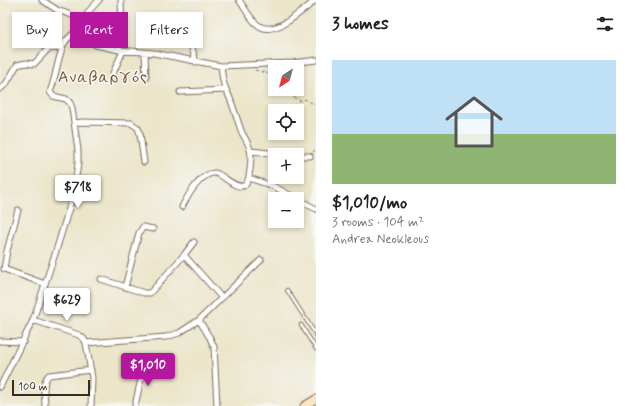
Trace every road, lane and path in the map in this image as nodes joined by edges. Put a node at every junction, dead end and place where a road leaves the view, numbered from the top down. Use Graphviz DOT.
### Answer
graph roads {
  1 [pos="42,0"];
  2 [pos="99,0"];
  3 [pos="121,0"];
  4 [pos="239,0"];
  5 [pos="316,0"];
  6 [pos="88,12"];
  7 [pos="70,14"];
  8 [pos="70,37"];
  9 [pos="62,48"];
  10 [pos="109,48"];
  11 [pos="192,48"];
  12 [pos="121,51"];
  13 [pos="145,53"];
  14 [pos="316,60"];
  15 [pos="196,62"];
  16 [pos="249,64"];
  17 [pos="221,66"];
  18 [pos="113,73"];
  19 [pos="268,73"];
  20 [pos="146,78"];
  21 [pos="0,89"];
  22 [pos="226,90"];
  23 [pos="180,92"];
  24 [pos="291,96"];
  25 [pos="316,105"];
  26 [pos="74,123"];
  27 [pos="251,151"];
  28 [pos="268,153"];
  29 [pos="304,156"];
  30 [pos="310,156"];
  31 [pos="144,162"];
  32 [pos="249,178"];
  33 [pos="182,207"];
  34 [pos="316,209"];
  35 [pos="18,210"];
  36 [pos="153,229"];
  37 [pos="194,242"];
  38 [pos="184,255"];
  39 [pos="261,260"];
  40 [pos="2,270"];
  41 [pos="102,279"];
  42 [pos="45,284"];
  43 [pos="124,286"];
  44 [pos="287,290"];
  45 [pos="222,298"];
  46 [pos="33,320"];
  47 [pos="199,320"];
  48 [pos="301,325"];
  49 [pos="316,335"];
  50 [pos="0,341"];
  51 [pos="23,342"];
  52 [pos="86,343"];
  53 [pos="316,349"];
  54 [pos="144,365"];
  55 [pos="91,370"];
  56 [pos="0,388"];
  57 [pos="316,399"];
  58 [pos="45,406"];
  59 [pos="93,406"];
  60 [pos="135,406"];
  61 [pos="216,406"];
  62 [pos="304,406"];
  1 -- 7 [label="street"];
  2 -- 6 [label="street"];
  3 -- 12 [label="street"];
  4 -- 5 [label="street"];
  8 -- 9 [label="street"];
  9 -- 21 [label="street"];
  9 -- 26 [label="street"];
  10 -- 12 [label="street"];
  11 -- 15 [label="street"];
  12 -- 13 [label="street"];
  12 -- 18 [label="street"];
  13 -- 15 [label="street"];
  13 -- 20 [label="street"];
  14 -- 16 [label="street"];
  15 -- 17 [label="street"];
  16 -- 17 [label="street"];
  16 -- 19 [label="path"];
  17 -- 22 [label="street"];
  22 -- 23 [label="street"];
  22 -- 27 [label="street"];
  24 -- 25 [label="path"];
  26 -- 31 [label="street"];
  26 -- 42 [label="street"];
  27 -- 28 [label="street"];
  27 -- 32 [label="street"];
  29 -- 30 [label="street"];
  32 -- 33 [label="street"];
  32 -- 34 [label="street"];
  35 -- 40 [label="street"];
  36 -- 43 [label="street"];
  37 -- 38 [label="street"];
  38 -- 43 [label="street"];
  38 -- 45 [label="street"];
  39 -- 45 [label="street"];
  40 -- 42 [label="street"];
  41 -- 43 [label="street"];
  42 -- 46 [label="street"];
  44 -- 49 [label="lane"];
  45 -- 47 [label="street"];
  46 -- 51 [label="street"];
  46 -- 52 [label="street"];
  47 -- 52 [label="street"];
  47 -- 61 [label="street"];
  48 -- 53 [label="lane"];
  50 -- 51 [label="street"];
  51 -- 56 [label="street"];
  52 -- 55 [label="street"];
  54 -- 60 [label="street"];
  55 -- 58 [label="street"];
  55 -- 59 [label="street"];
  57 -- 62 [label="street"];
}
